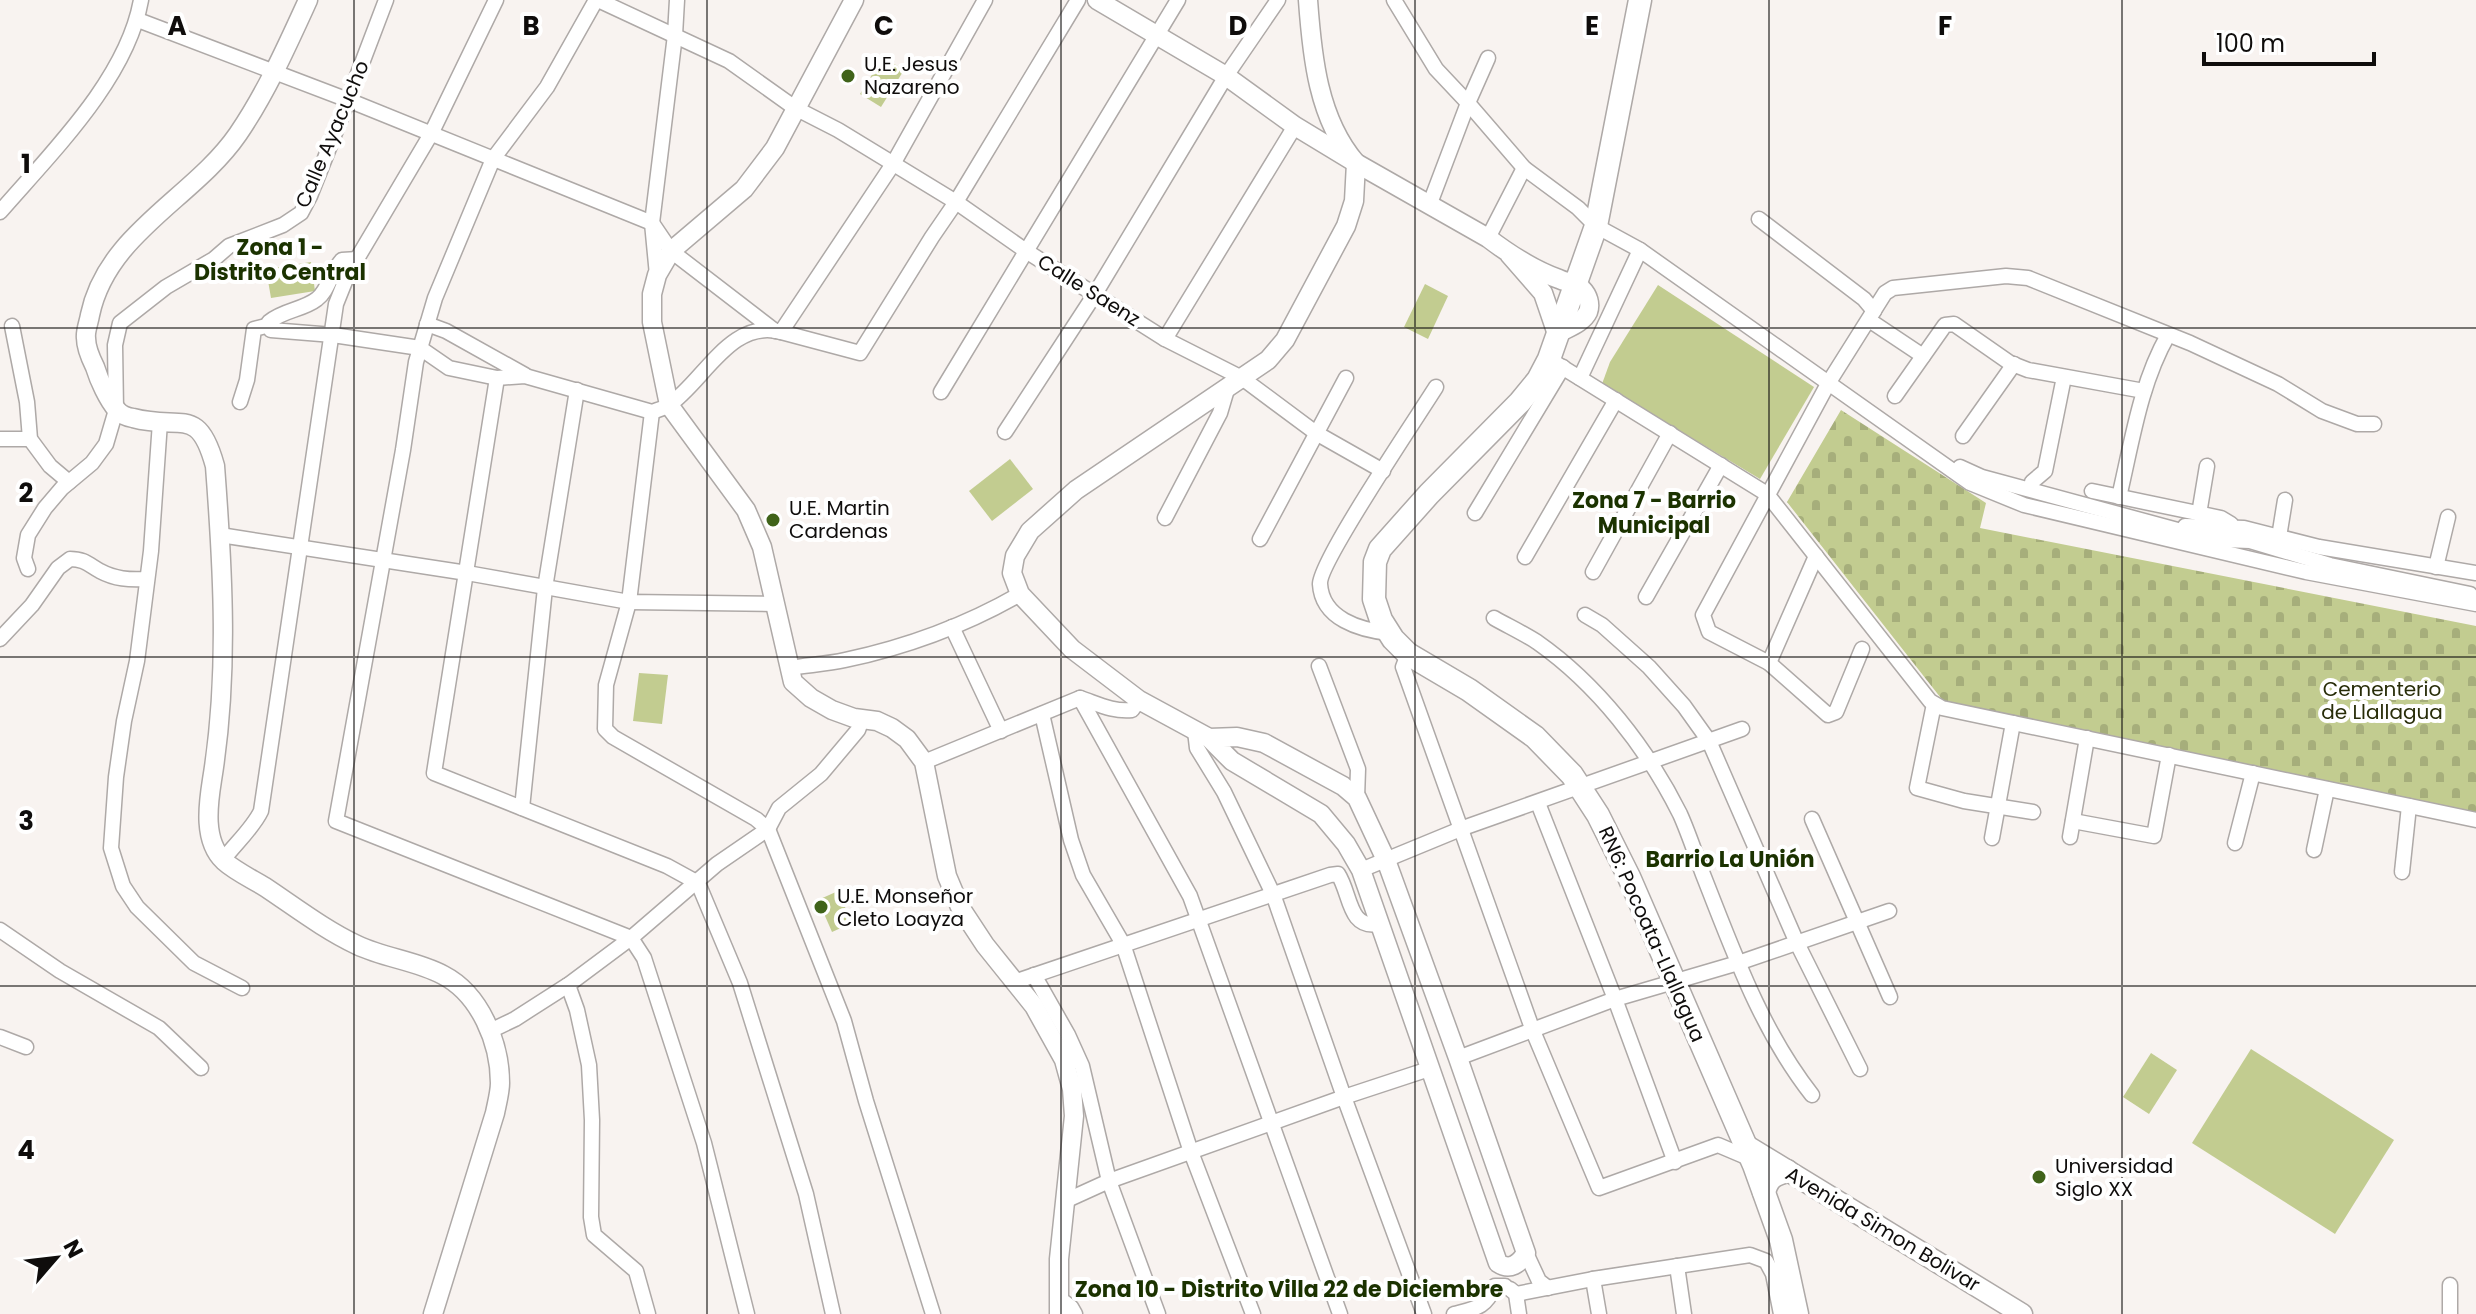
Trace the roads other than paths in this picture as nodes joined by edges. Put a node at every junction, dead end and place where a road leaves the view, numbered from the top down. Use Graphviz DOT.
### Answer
graph roads {
  1 [pos="141,0"];
  2 [pos="308,0"];
  3 [pos="386,0"];
  4 [pos="496,0"];
  5 [pos="597,0"];
  6 [pos="677,0"];
  7 [pos="854,0"];
  8 [pos="985,0"];
  9 [pos="1078,0"];
  10 [pos="1097,0"];
  11 [pos="1178,0"];
  12 [pos="1278,0"];
  13 [pos="1308,0"];
  14 [pos="1394,0"];
  15 [pos="1640,0"];
  16 [pos="138,20"];
  17 [pos="675,35"];
  18 [pos="1156,35"];
  19 [pos="1488,58"];
  20 [pos="274,73"];
  21 [pos="1226,76"];
  22 [pos="348,100"];
  23 [pos="1468,103"];
  24 [pos="795,108"];
  25 [pos="1295,126"];
  26 [pos="431,134"];
  27 [pos="493,159"];
  28 [pos="1356,163"];
  29 [pos="893,164"];
  30 [pos="1524,168"];
  31 [pos="956,202"];
  32 [pos="1429,206"];
  33 [pos="0,212"];
  34 [pos="1759,219"];
  35 [pos="652,223"];
  36 [pos="1596,226"];
  37 [pos="1488,238"];
  38 [pos="1640,250"];
  39 [pos="671,251"];
  40 [pos="1026,251"];
  41 [pos="1509,254"];
  42 [pos="358,259"];
  43 [pos="657,275"];
  44 [pos="1575,281"];
  45 [pos="1095,294"];
  46 [pos="1871,315"];
  47 [pos="1560,317"];
  48 [pos="427,324"];
  49 [pos="270,325"];
  50 [pos="12,326"];
  51 [pos="778,332"];
  52 [pos="333,335"];
  53 [pos="2168,335"];
  54 [pos="1165,339"];
  55 [pos="420,348"];
  56 [pos="1923,356"];
  57 [pos="1556,363"];
  58 [pos="2014,364"];
  59 [pos="525,376"];
  60 [pos="2064,377"];
  61 [pos="497,378"];
  62 [pos="1346,378"];
  63 [pos="1580,378"];
  64 [pos="1235,382"];
  65 [pos="1829,382"];
  66 [pos="1436,387"];
  67 [pos="577,390"];
  68 [pos="2144,391"];
  69 [pos="941,392"];
  70 [pos="1895,396"];
  71 [pos="1616,400"];
  72 [pos="240,402"];
  73 [pos="660,409"];
  74 [pos="116,410"];
  75 [pos="160,422"];
  76 [pos="2374,424"];
  77 [pos="1005,432"];
  78 [pos="1316,433"];
  79 [pos="1670,433"];
  80 [pos="1963,436"];
  81 [pos="0,439"];
  82 [pos="30,439"];
  83 [pos="1934,456"];
  84 [pos="1721,465"];
  85 [pos="2207,466"];
  86 [pos="1383,471"];
  87 [pos="69,482"];
  88 [pos="2032,482"];
  89 [pos="2092,491"];
  90 [pos="1767,494"];
  91 [pos="2119,497"];
  92 [pos="2285,500"];
  93 [pos="1475,513"];
  94 [pos="2199,514"];
  95 [pos="2448,517"];
  96 [pos="1165,518"];
  97 [pos="2157,525"];
  98 [pos="2238,528"];
  99 [pos="220,535"];
  100 [pos="2279,537"];
  101 [pos="1260,539"];
  102 [pos="300,548"];
  103 [pos="1816,556"];
  104 [pos="1525,557"];
  105 [pos="384,560"];
  106 [pos="2436,567"];
  107 [pos="28,569"];
  108 [pos="1593,572"];
  109 [pos="467,573"];
  110 [pos="2476,573"];
  111 [pos="146,579"];
  112 [pos="545,588"];
  113 [pos="1020,594"];
  114 [pos="2476,595"];
  115 [pos="1646,597"];
  116 [pos="629,602"];
  117 [pos="775,604"];
  118 [pos="2476,604"];
  119 [pos="1585,615"];
  120 [pos="1494,618"];
  121 [pos="952,627"];
  122 [pos="1389,633"];
  123 [pos="0,639"];
  124 [pos="1862,649"];
  125 [pos="1408,654"];
  126 [pos="1769,663"];
  127 [pos="1319,666"];
  128 [pos="790,668"];
  129 [pos="1080,698"];
  130 [pos="1139,700"];
  131 [pos="1934,704"];
  132 [pos="1042,714"];
  133 [pos="862,719"];
  134 [pos="2013,723"];
  135 [pos="1742,729"];
  136 [pos="1001,731"];
  137 [pos="1202,735"];
  138 [pos="2087,738"];
  139 [pos="1709,741"];
  140 [pos="2169,755"];
  141 [pos="924,762"];
  142 [pos="1649,762"];
  143 [pos="2253,773"];
  144 [pos="1581,787"];
  145 [pos="2327,789"];
  146 [pos="1357,798"];
  147 [pos="1538,803"];
  148 [pos="2409,806"];
  149 [pos="522,808"];
  150 [pos="1998,808"];
  151 [pos="2033,812"];
  152 [pos="1812,819"];
  153 [pos="2476,820"];
  154 [pos="2073,821"];
  155 [pos="1463,828"];
  156 [pos="768,829"];
  157 [pos="2070,837"];
  158 [pos="1992,838"];
  159 [pos="2235,843"];
  160 [pos="2314,850"];
  161 [pos="223,860"];
  162 [pos="1386,860"];
  163 [pos="1361,870"];
  164 [pos="2402,872"];
  165 [pos="698,883"];
  166 [pos="1273,894"];
  167 [pos="1889,911"];
  168 [pos="1199,920"];
  169 [pos="1857,922"];
  170 [pos="1378,924"];
  171 [pos="0,930"];
  172 [pos="631,938"];
  173 [pos="1797,943"];
  174 [pos="1123,944"];
  175 [pos="1738,963"];
  176 [pos="1034,975"];
  177 [pos="1674,980"];
  178 [pos="1014,982"];
  179 [pos="568,985"];
  180 [pos="242,988"];
  181 [pos="1890,997"];
  182 [pos="1615,999"];
  183 [pos="490,1031"];
  184 [pos="1533,1031"];
  185 [pos="0,1037"];
  186 [pos="26,1047"];
  187 [pos="1458,1058"];
  188 [pos="201,1068"];
  189 [pos="1429,1069"];
  190 [pos="1860,1069"];
  191 [pos="1812,1095"];
  192 [pos="1344,1097"];
  193 [pos="1272,1124"];
  194 [pos="1191,1152"];
  195 [pos="1748,1152"];
  196 [pos="1675,1162"];
  197 [pos="1787,1171"];
  198 [pos="1109,1181"];
  199 [pos="1764,1192"];
  200 [pos="1065,1201"];
  201 [pos="1526,1253"];
  202 [pos="1498,1263"];
  203 [pos="1677,1266"];
  204 [pos="1593,1279"];
  205 [pos="2450,1285"];
  206 [pos="1548,1288"];
  207 [pos="1510,1290"];
  208 [pos="1059,1306"];
  209 [pos="433,1314"];
  210 [pos="648,1314"];
  211 [pos="747,1314"];
  212 [pos="833,1314"];
  213 [pos="933,1314"];
  214 [pos="1075,1314"];
  215 [pos="1158,1314"];
  216 [pos="1253,1314"];
  217 [pos="1340,1314"];
  218 [pos="1424,1314"];
  219 [pos="1454,1314"];
  220 [pos="1519,1314"];
  221 [pos="1599,1314"];
  222 [pos="1684,1314"];
  223 [pos="1781,1314"];
  224 [pos="1797,1314"];
  225 [pos="2022,1314"];
  226 [pos="2450,1314"];
  1 -- 16 [label="street"];
  2 -- 20 [label="street"];
  3 -- 22 [label="street, Calle Ayacucho"];
  4 -- 26 [label="street"];
  5 -- 17 [label="street, Calle Saenz"];
  5 -- 27 [label="street"];
  6 -- 17 [label="street"];
  7 -- 24 [label="street"];
  8 -- 29 [label="street"];
  9 -- 31 [label="street"];
  10 -- 18 [label="street"];
  11 -- 18 [label="street"];
  12 -- 21 [label="street"];
  13 -- 28 [label="street"];
  14 -- 23 [label="street"];
  15 -- 36 [label="highway, RN6: Pocoata-Llallagua"];
  16 -- 20 [label="street"];
  16 -- 33 [label="street"];
  17 -- 24 [label="street, Calle Saenz"];
  17 -- 35 [label="street"];
  18 -- 21 [label="street"];
  18 -- 40 [label="street"];
  19 -- 23 [label="street"];
  20 -- 22 [label="street"];
  20 -- 74 [label="street"];
  21 -- 25 [label="street"];
  21 -- 45 [label="street"];
  22 -- 26 [label="street"];
  22 -- 74 [label="street, Calle Ayacucho"];
  23 -- 30 [label="street"];
  23 -- 32 [label="street"];
  24 -- 29 [label="street, Calle Saenz"];
  24 -- 39 [label="street"];
  25 -- 28 [label="street"];
  25 -- 54 [label="street"];
  26 -- 27 [label="street"];
  26 -- 42 [label="street"];
  27 -- 35 [label="street"];
  27 -- 48 [label="street"];
  28 -- 32 [label="street"];
  28 -- 64 [label="street"];
  29 -- 31 [label="street, Calle Saenz"];
  29 -- 51 [label="street"];
  30 -- 36 [label="street"];
  30 -- 37 [label="street"];
  31 -- 40 [label="street, Calle Saenz"];
  31 -- 51 [label="street"];
  32 -- 37 [label="street"];
  34 -- 46 [label="street"];
  35 -- 39 [label="street"];
  35 -- 43 [label="street"];
  36 -- 38 [label="street"];
  36 -- 44 [label="highway, RN6: Pocoata-Llallagua"];
  37 -- 41 [label="street"];
  38 -- 63 [label="street"];
  38 -- 65 [label="street"];
  39 -- 43 [label="street"];
  39 -- 51 [label="street"];
  40 -- 45 [label="street, Calle Saenz"];
  40 -- 69 [label="street"];
  41 -- 44 [label="street"];
  41 -- 47 [label="street"];
  42 -- 49 [label="street"];
  42 -- 52 [label="street"];
  43 -- 73 [label="street"];
  44 -- 47 [label="highway, RN6: Pocoata-Llallagua"];
  45 -- 54 [label="street, Calle Saenz"];
  45 -- 77 [label="street"];
  46 -- 53 [label="street"];
  46 -- 56 [label="street"];
  46 -- 65 [label="street"];
  47 -- 57 [label="highway, RN6: Pocoata-Llallagua"];
  48 -- 55 [label="street"];
  48 -- 59 [label="street"];
  49 -- 52 [label="street"];
  49 -- 72 [label="street"];
  50 -- 82 [label="street"];
  51 -- 73 [label="street"];
  52 -- 55 [label="street"];
  52 -- 102 [label="street"];
  53 -- 68 [label="street"];
  53 -- 76 [label="street"];
  54 -- 64 [label="street, Calle Saenz"];
  55 -- 61 [label="street"];
  55 -- 105 [label="street"];
  56 -- 58 [label="street"];
  56 -- 70 [label="street"];
  57 -- 63 [label="street"];
  57 -- 93 [label="street"];
  57 -- 122 [label="highway, RN6: Pocoata-Llallagua"];
  58 -- 60 [label="street"];
  58 -- 80 [label="street"];
  59 -- 61 [label="street"];
  59 -- 67 [label="street"];
  60 -- 68 [label="street"];
  60 -- 88 [label="street"];
  61 -- 109 [label="street"];
  62 -- 78 [label="street"];
  63 -- 71 [label="street"];
  64 -- 78 [label="street, Calle Saenz"];
  64 -- 96 [label="street"];
  64 -- 113 [label="street"];
  65 -- 83 [label="street"];
  65 -- 90 [label="street"];
  66 -- 86 [label="street"];
  67 -- 73 [label="street"];
  67 -- 112 [label="street"];
  68 -- 91 [label="street"];
  71 -- 79 [label="street"];
  71 -- 104 [label="street"];
  73 -- 116 [label="street"];
  73 -- 117 [label="street"];
  74 -- 75 [label="street"];
  74 -- 87 [label="street"];
  75 -- 99 [label="street"];
  75 -- 111 [label="street"];
  78 -- 86 [label="street, Calle Saenz"];
  78 -- 101 [label="street"];
  79 -- 84 [label="street"];
  79 -- 108 [label="street"];
  81 -- 82 [label="street"];
  82 -- 87 [label="street"];
  83 -- 97 [label="street"];
  83 -- 118 [label="street"];
  84 -- 90 [label="street"];
  84 -- 115 [label="street"];
  85 -- 94 [label="street"];
  86 -- 122 [label="street"];
  87 -- 107 [label="street"];
  89 -- 91 [label="street"];
  90 -- 103 [label="street"];
  90 -- 126 [label="street"];
  91 -- 94 [label="street"];
  92 -- 100 [label="street"];
  94 -- 98 [label="street"];
  95 -- 106 [label="street"];
  97 -- 98 [label="street"];
  97 -- 114 [label="street"];
  98 -- 100 [label="street"];
  99 -- 102 [label="street"];
  99 -- 161 [label="street"];
  100 -- 106 [label="street"];
  102 -- 105 [label="street"];
  102 -- 161 [label="street"];
  103 -- 126 [label="street"];
  103 -- 131 [label="street"];
  105 -- 109 [label="street"];
  105 -- 172 [label="street"];
  106 -- 110 [label="street"];
  109 -- 112 [label="street"];
  109 -- 149 [label="street"];
  111 -- 123 [label="street"];
  111 -- 180 [label="street"];
  112 -- 116 [label="street"];
  112 -- 149 [label="street"];
  113 -- 121 [label="street"];
  113 -- 130 [label="street"];
  116 -- 117 [label="street"];
  116 -- 156 [label="street"];
  117 -- 128 [label="street"];
  119 -- 139 [label="street"];
  120 -- 142 [label="street"];
  121 -- 128 [label="street"];
  121 -- 136 [label="street"];
  122 -- 125 [label="highway, RN6: Pocoata-Llallagua"];
  124 -- 126 [label="street"];
  125 -- 144 [label="highway, RN6: Pocoata-Llallagua"];
  125 -- 155 [label="street"];
  127 -- 146 [label="street"];
  128 -- 133 [label="street"];
  129 -- 130 [label="street"];
  129 -- 132 [label="street"];
  129 -- 168 [label="street"];
  130 -- 137 [label="street"];
  131 -- 134 [label="street"];
  131 -- 150 [label="street"];
  132 -- 136 [label="street"];
  132 -- 174 [label="street"];
  133 -- 141 [label="street"];
  133 -- 156 [label="street"];
  134 -- 138 [label="street"];
  134 -- 150 [label="street"];
  135 -- 139 [label="street"];
  136 -- 141 [label="street"];
  137 -- 146 [label="street"];
  137 -- 163 [label="street"];
  137 -- 166 [label="street"];
  138 -- 140 [label="street"];
  138 -- 154 [label="street"];
  139 -- 142 [label="street"];
  139 -- 173 [label="street"];
  140 -- 143 [label="street"];
  140 -- 154 [label="street"];
  141 -- 178 [label="street"];
  142 -- 144 [label="street"];
  142 -- 175 [label="street"];
  143 -- 145 [label="street"];
  143 -- 159 [label="street"];
  144 -- 147 [label="street"];
  144 -- 177 [label="highway, RN6: Pocoata-Llallagua"];
  145 -- 148 [label="street"];
  145 -- 160 [label="street"];
  146 -- 162 [label="street"];
  147 -- 155 [label="street"];
  147 -- 182 [label="street"];
  148 -- 153 [label="street"];
  148 -- 164 [label="street"];
  149 -- 165 [label="street"];
  150 -- 151 [label="street"];
  150 -- 158 [label="street"];
  152 -- 169 [label="street"];
  154 -- 157 [label="street"];
  155 -- 162 [label="street"];
  155 -- 184 [label="street"];
  156 -- 165 [label="street"];
  156 -- 213 [label="street"];
  161 -- 183 [label="street"];
  162 -- 163 [label="street"];
  162 -- 187 [label="street"];
  163 -- 170 [label="street"];
  165 -- 172 [label="street"];
  165 -- 212 [label="street"];
  166 -- 168 [label="street"];
  166 -- 170 [label="street"];
  166 -- 192 [label="street"];
  167 -- 169 [label="street"];
  168 -- 174 [label="street"];
  168 -- 193 [label="street"];
  169 -- 173 [label="street"];
  169 -- 181 [label="street"];
  170 -- 189 [label="street"];
  171 -- 188 [label="street"];
  172 -- 179 [label="street"];
  172 -- 211 [label="street"];
  173 -- 175 [label="street"];
  173 -- 190 [label="street"];
  174 -- 176 [label="street"];
  174 -- 194 [label="street"];
  175 -- 177 [label="street"];
  175 -- 191 [label="street"];
  176 -- 178 [label="street"];
  176 -- 198 [label="street"];
  177 -- 182 [label="street"];
  177 -- 195 [label="highway, RN6: Pocoata-Llallagua"];
  178 -- 200 [label="street"];
  179 -- 183 [label="street"];
  179 -- 210 [label="street"];
  182 -- 184 [label="street"];
  182 -- 196 [label="street"];
  183 -- 209 [label="street"];
  184 -- 187 [label="street"];
  184 -- 196 [label="street"];
  185 -- 186 [label="street"];
  187 -- 201 [label="street"];
  189 -- 192 [label="street"];
  189 -- 202 [label="street"];
  192 -- 193 [label="street"];
  192 -- 218 [label="street"];
  193 -- 194 [label="street"];
  193 -- 217 [label="street"];
  194 -- 198 [label="street"];
  194 -- 216 [label="street"];
  195 -- 196 [label="street"];
  195 -- 197 [label="main road, Avenida Simon Bolivar"];
  195 -- 199 [label="highway, RN6: Pocoata-Llallagua"];
  197 -- 199 [label="highway"];
  197 -- 225 [label="main road, Avenida Simon Bolivar"];
  198 -- 200 [label="street"];
  198 -- 215 [label="street"];
  199 -- 224 [label="highway, RN6: Pocoata-Llallagua"];
  200 -- 208 [label="street"];
  201 -- 202 [label="street"];
  201 -- 206 [label="street"];
  202 -- 207 [label="street"];
  203 -- 204 [label="street"];
  203 -- 222 [label="street"];
  203 -- 223 [label="street"];
  204 -- 206 [label="street"];
  204 -- 221 [label="street"];
  205 -- 226 [label="street"];
  206 -- 207 [label="street"];
  207 -- 219 [label="street"];
  207 -- 220 [label="street"];
  208 -- 214 [label="street"];
}
